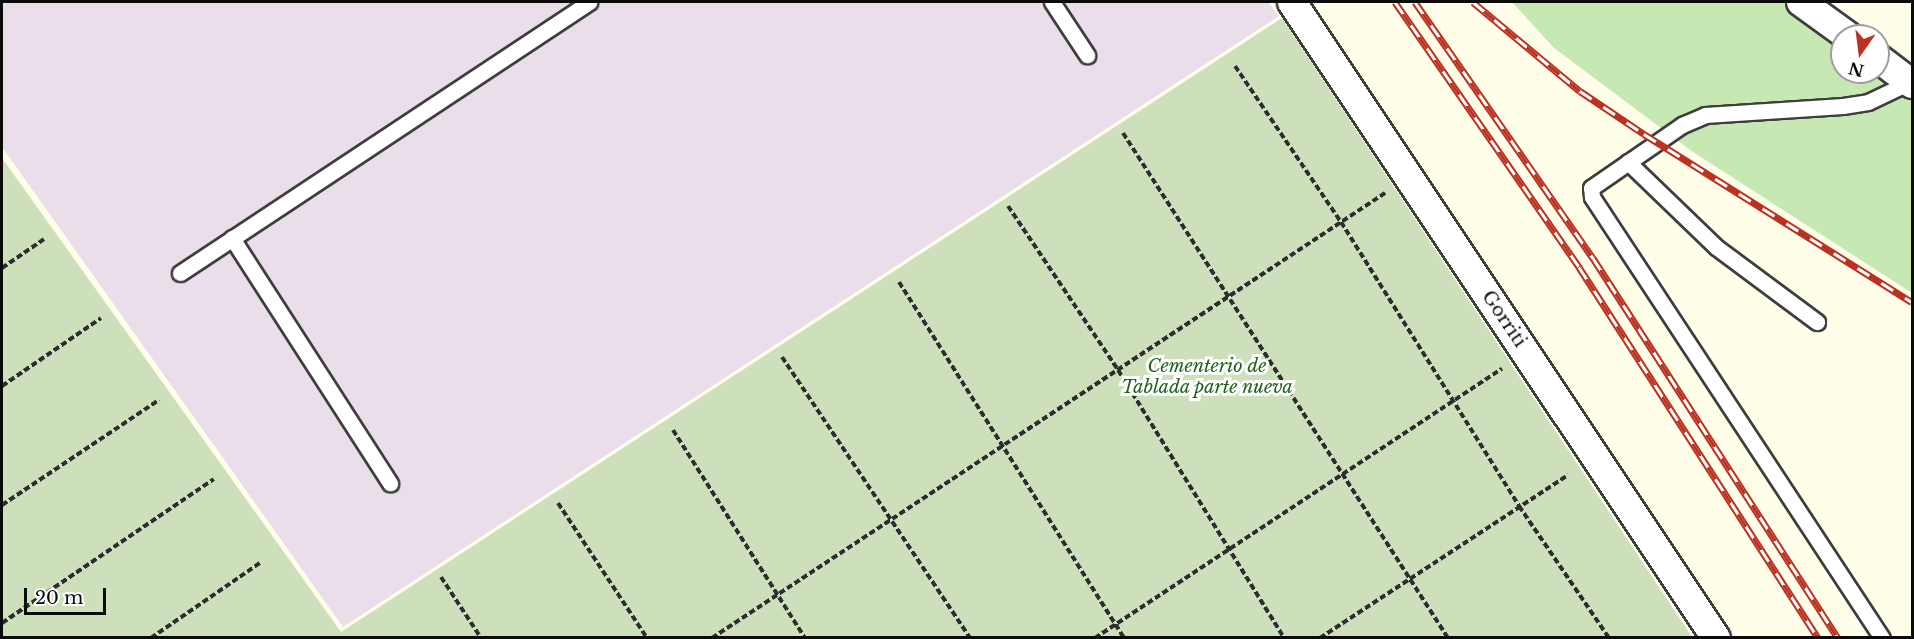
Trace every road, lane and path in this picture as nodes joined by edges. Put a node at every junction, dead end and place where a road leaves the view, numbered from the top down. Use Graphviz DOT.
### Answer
graph roads {
  1 [pos="590,2"];
  2 [pos="1052,2"];
  3 [pos="1292,2"];
  4 [pos="1801,2"];
  5 [pos="1831,24"];
  6 [pos="1087,55"];
  7 [pos="1235,66"];
  8 [pos="1890,67"];
  9 [pos="1911,83"];
  10 [pos="1123,133"];
  11 [pos="1628,162"];
  12 [pos="1388,192"];
  13 [pos="1008,206"];
  14 [pos="1341,222"];
  15 [pos="232,238"];
  16 [pos="44,240"];
  17 [pos="2,268"];
  18 [pos="180,273"];
  19 [pos="899,282"];
  20 [pos="1229,296"];
  21 [pos="101,318"];
  22 [pos="1817,322"];
  23 [pos="782,357"];
  24 [pos="1502,369"];
  25 [pos="1118,370"];
  26 [pos="2,386"];
  27 [pos="159,400"];
  28 [pos="1454,402"];
  29 [pos="673,430"];
  30 [pos="1004,445"];
  31 [pos="1343,475"];
  32 [pos="1568,475"];
  33 [pos="214,479"];
  34 [pos="390,483"];
  35 [pos="558,504"];
  36 [pos="2,505"];
  37 [pos="1519,506"];
  38 [pos="891,520"];
  39 [pos="1231,549"];
  40 [pos="261,562"];
  41 [pos="441,576"];
  42 [pos="1410,578"];
  43 [pos="777,595"];
  44 [pos="2,622"];
  45 [pos="1115,624"];
  46 [pos="151,638"];
  47 [pos="481,638"];
  48 [pos="647,638"];
  49 [pos="712,638"];
  50 [pos="805,638"];
  51 [pos="970,638"];
  52 [pos="1095,638"];
  53 [pos="1124,638"];
  54 [pos="1284,638"];
  55 [pos="1320,638"];
  56 [pos="1448,638"];
  57 [pos="1609,638"];
  58 [pos="1716,638"];
  59 [pos="1882,638"];
  1 -- 15 [label="lane"];
  2 -- 6 [label="lane"];
  3 -- 58 [label="street, Gorriti"];
  4 -- 5 [label="street"];
  7 -- 14 [label="path"];
  8 -- 9 [label="street"];
  9 -- 11 [label="lane"];
  10 -- 20 [label="path"];
  11 -- 22 [label="lane"];
  11 -- 59 [label="lane"];
  12 -- 14 [label="path"];
  13 -- 25 [label="path"];
  14 -- 20 [label="path"];
  14 -- 28 [label="path"];
  15 -- 18 [label="lane"];
  15 -- 34 [label="lane"];
  16 -- 17 [label="path"];
  19 -- 30 [label="path"];
  20 -- 25 [label="path"];
  20 -- 31 [label="path"];
  21 -- 26 [label="path"];
  23 -- 38 [label="path"];
  24 -- 28 [label="path"];
  25 -- 30 [label="path"];
  25 -- 39 [label="path"];
  27 -- 36 [label="path"];
  28 -- 31 [label="path"];
  28 -- 37 [label="path"];
  29 -- 43 [label="path"];
  30 -- 38 [label="path"];
  30 -- 45 [label="path"];
  31 -- 39 [label="path"];
  31 -- 42 [label="path"];
  32 -- 37 [label="path"];
  33 -- 44 [label="path"];
  35 -- 48 [label="path"];
  37 -- 42 [label="path"];
  37 -- 57 [label="path"];
  38 -- 43 [label="path"];
  38 -- 51 [label="path"];
  39 -- 45 [label="path"];
  39 -- 54 [label="path"];
  40 -- 46 [label="path"];
  41 -- 47 [label="path"];
  42 -- 55 [label="path"];
  42 -- 56 [label="path"];
  43 -- 49 [label="path"];
  43 -- 50 [label="path"];
  45 -- 52 [label="path"];
  45 -- 53 [label="path"];
}
